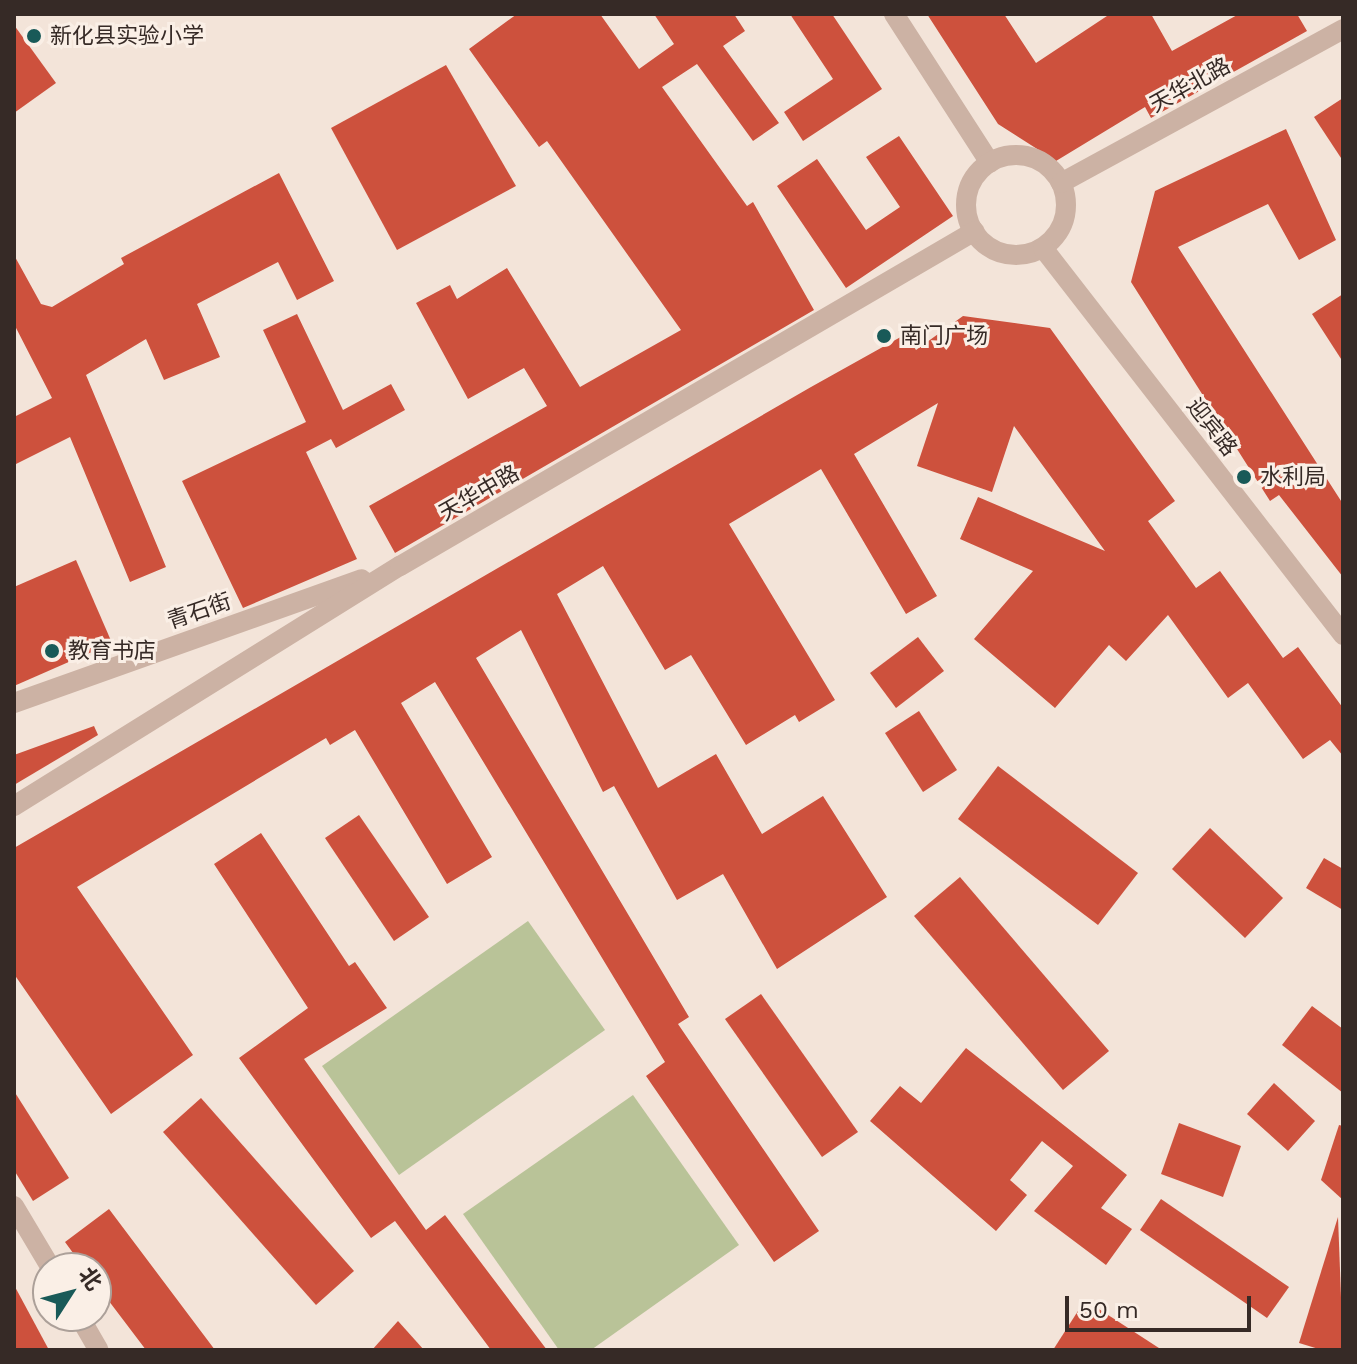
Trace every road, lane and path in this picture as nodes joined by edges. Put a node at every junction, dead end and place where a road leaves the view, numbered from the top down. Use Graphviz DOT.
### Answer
graph roads {
  1 [pos="894,14"];
  2 [pos="1343,29"];
  3 [pos="990,163"];
  4 [pos="1061,183"];
  5 [pos="975,231"];
  6 [pos="1043,248"];
  7 [pos="400,566"];
  8 [pos="1343,635"];
  9 [pos="14,703"];
  10 [pos="14,806"];
  11 [pos="14,1206"];
  12 [pos="41,1252"];
  13 [pos="88,1332"];
  14 [pos="99,1350"];
  1 -- 3 [label="street"];
  2 -- 4 [label="street, 天华北路"];
  3 -- 4 [label="street"];
  3 -- 5 [label="street"];
  4 -- 6 [label="street"];
  5 -- 6 [label="street"];
  5 -- 7 [label="street, 天华中路"];
  6 -- 8 [label="street, 迎宾路"];
  7 -- 9 [label="street, 青石街"];
  7 -- 10 [label="street, 天华中路"];
  11 -- 12 [label="street"];
  13 -- 14 [label="street"];
}
